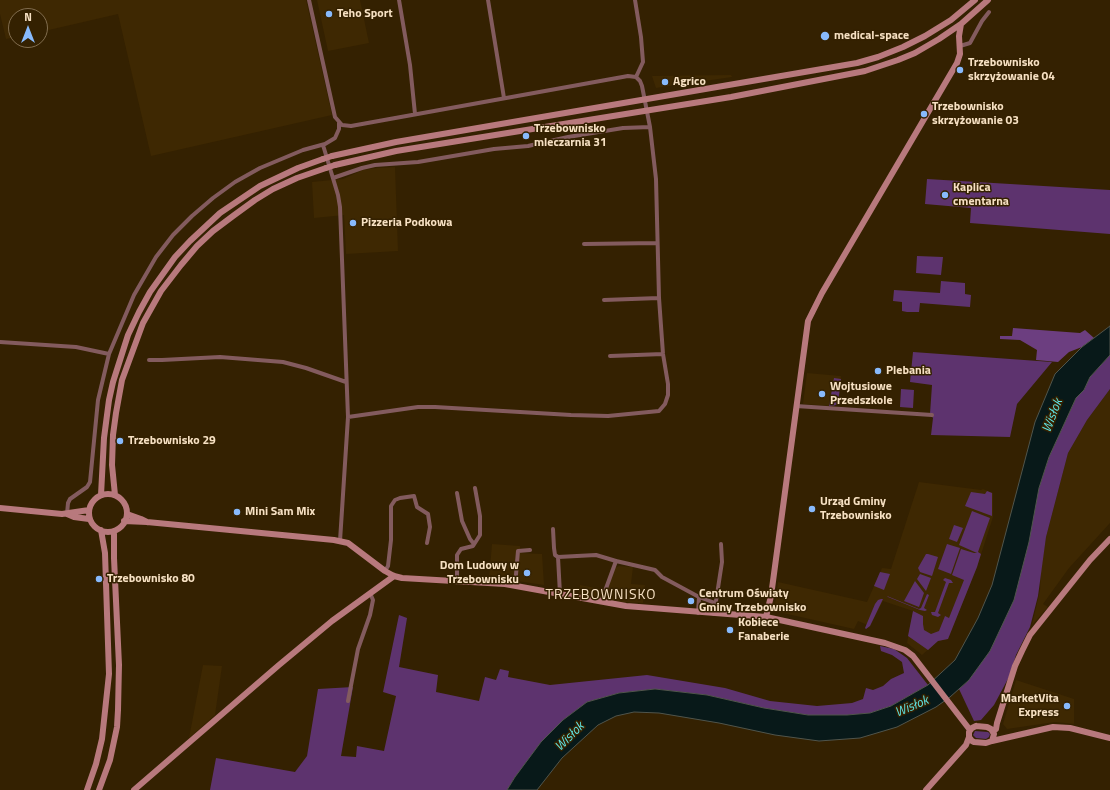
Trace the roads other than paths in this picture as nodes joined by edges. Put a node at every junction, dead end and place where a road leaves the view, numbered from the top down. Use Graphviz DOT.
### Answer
graph roads {
  1 [pos="309,0"];
  2 [pos="399,0"];
  3 [pos="488,0"];
  4 [pos="635,0"];
  5 [pos="975,0"];
  6 [pos="988,0"];
  7 [pos="989,12"];
  8 [pos="951,20"];
  9 [pos="961,24"];
  10 [pos="951,31"];
  11 [pos="958,39"];
  12 [pos="960,46"];
  13 [pos="636,77"];
  14 [pos="504,98"];
  15 [pos="645,100"];
  16 [pos="647,111"];
  17 [pos="416,114"];
  18 [pos="339,124"];
  19 [pos="650,127"];
  20 [pos="323,145"];
  21 [pos="333,178"];
  22 [pos="657,243"];
  23 [pos="584,244"];
  24 [pos="659,298"];
  25 [pos="604,300"];
  26 [pos="0,342"];
  27 [pos="109,354"];
  28 [pos="663,354"];
  29 [pos="610,356"];
  30 [pos="149,360"];
  31 [pos="346,382"];
  32 [pos="796,406"];
  33 [pos="932,415"];
  34 [pos="348,417"];
  35 [pos="475,488"];
  36 [pos="457,493"];
  37 [pos="101,495"];
  38 [pos="114,495"];
  39 [pos="0,508"];
  40 [pos="89,510"];
  41 [pos="67,514"];
  42 [pos="126,514"];
  43 [pos="89,518"];
  44 [pos="124,522"];
  45 [pos="147,522"];
  46 [pos="553,529"];
  47 [pos="101,530"];
  48 [pos="114,530"];
  49 [pos="1110,539"];
  50 [pos="340,541"];
  51 [pos="427,543"];
  52 [pos="474,544"];
  53 [pos="721,544"];
  54 [pos="530,550"];
  55 [pos="558,557"];
  56 [pos="616,562"];
  57 [pos="385,571"];
  58 [pos="394,576"];
  59 [pos="457,582"];
  60 [pos="515,586"];
  61 [pos="370,593"];
  62 [pos="560,594"];
  63 [pos="699,597"];
  64 [pos="601,602"];
  65 [pos="715,603"];
  66 [pos="698,613"];
  67 [pos="714,614"];
  68 [pos="766,617"];
  69 [pos="348,701"];
  70 [pos="104,726"];
  71 [pos="117,727"];
  72 [pos="992,731"];
  73 [pos="970,733"];
  74 [pos="1004,737"];
  75 [pos="1110,738"];
  76 [pos="992,741"];
  77 [pos="974,742"];
  78 [pos="966,745"];
  79 [pos="87,790"];
  80 [pos="99,790"];
  81 [pos="134,790"];
  82 [pos="926,790"];
  1 -- 18 [label="street"];
  2 -- 17 [label="street"];
  3 -- 14 [label="street"];
  4 -- 13 [label="street"];
  5 -- 8 [label="main road"];
  6 -- 9 [label="main road"];
  7 -- 12 [label="street"];
  8 -- 10 [label="main road"];
  8 -- 15 [label="main road"];
  9 -- 10 [label="main road"];
  9 -- 11 [label="main road"];
  10 -- 11 [label="main road"];
  10 -- 16 [label="main road"];
  11 -- 12 [label="main road"];
  12 -- 32 [label="main road"];
  13 -- 14 [label="street"];
  13 -- 15 [label="street"];
  14 -- 17 [label="street"];
  15 -- 16 [label="street"];
  15 -- 37 [label="main road, bridge"];
  16 -- 19 [label="street"];
  16 -- 38 [label="main road, bridge"];
  17 -- 18 [label="street"];
  18 -- 20 [label="street"];
  19 -- 21 [label="street"];
  19 -- 22 [label="street"];
  20 -- 21 [label="street"];
  20 -- 27 [label="street"];
  21 -- 31 [label="street"];
  22 -- 23 [label="street"];
  22 -- 24 [label="street"];
  24 -- 25 [label="street"];
  24 -- 28 [label="street"];
  26 -- 27 [label="street"];
  27 -- 41 [label="street"];
  28 -- 29 [label="street"];
  28 -- 34 [label="street"];
  30 -- 31 [label="street"];
  31 -- 34 [label="street"];
  32 -- 33 [label="street"];
  32 -- 68 [label="main road"];
  34 -- 50 [label="street"];
  35 -- 52 [label="street"];
  36 -- 52 [label="street"];
  37 -- 38 [label="main road"];
  37 -- 40 [label="main road"];
  38 -- 42 [label="main road"];
  39 -- 41 [label="main road"];
  40 -- 41 [label="main road"];
  40 -- 43 [label="main road"];
  41 -- 43 [label="main road"];
  42 -- 44 [label="main road"];
  42 -- 45 [label="main road"];
  43 -- 47 [label="main road"];
  44 -- 45 [label="main road"];
  44 -- 48 [label="main road"];
  45 -- 50 [label="main road"];
  46 -- 55 [label="street"];
  47 -- 48 [label="main road"];
  47 -- 70 [label="main road"];
  48 -- 71 [label="main road"];
  49 -- 72 [label="main road"];
  50 -- 57 [label="main road"];
  51 -- 57 [label="street"];
  52 -- 59 [label="street"];
  53 -- 65 [label="street"];
  54 -- 60 [label="street"];
  55 -- 56 [label="street"];
  55 -- 62 [label="street"];
  56 -- 63 [label="street"];
  56 -- 64 [label="street"];
  57 -- 58 [label="main road"];
  58 -- 59 [label="main road"];
  58 -- 61 [label="main road"];
  59 -- 60 [label="main road"];
  60 -- 62 [label="main road"];
  61 -- 69 [label="street"];
  61 -- 81 [label="main road"];
  62 -- 64 [label="main road"];
  63 -- 65 [label="street"];
  63 -- 66 [label="street"];
  64 -- 66 [label="main road"];
  65 -- 67 [label="street"];
  66 -- 67 [label="main road"];
  67 -- 68 [label="main road"];
  68 -- 73 [label="main road"];
  70 -- 71 [label="main road"];
  70 -- 79 [label="main road"];
  71 -- 80 [label="main road"];
  72 -- 73 [label="main road"];
  72 -- 74 [label="main road"];
  72 -- 76 [label="main road"];
  73 -- 77 [label="main road"];
  73 -- 78 [label="main road"];
  74 -- 75 [label="main road"];
  74 -- 76 [label="main road"];
  76 -- 77 [label="main road"];
  77 -- 78 [label="main road"];
  78 -- 82 [label="main road"];
}
